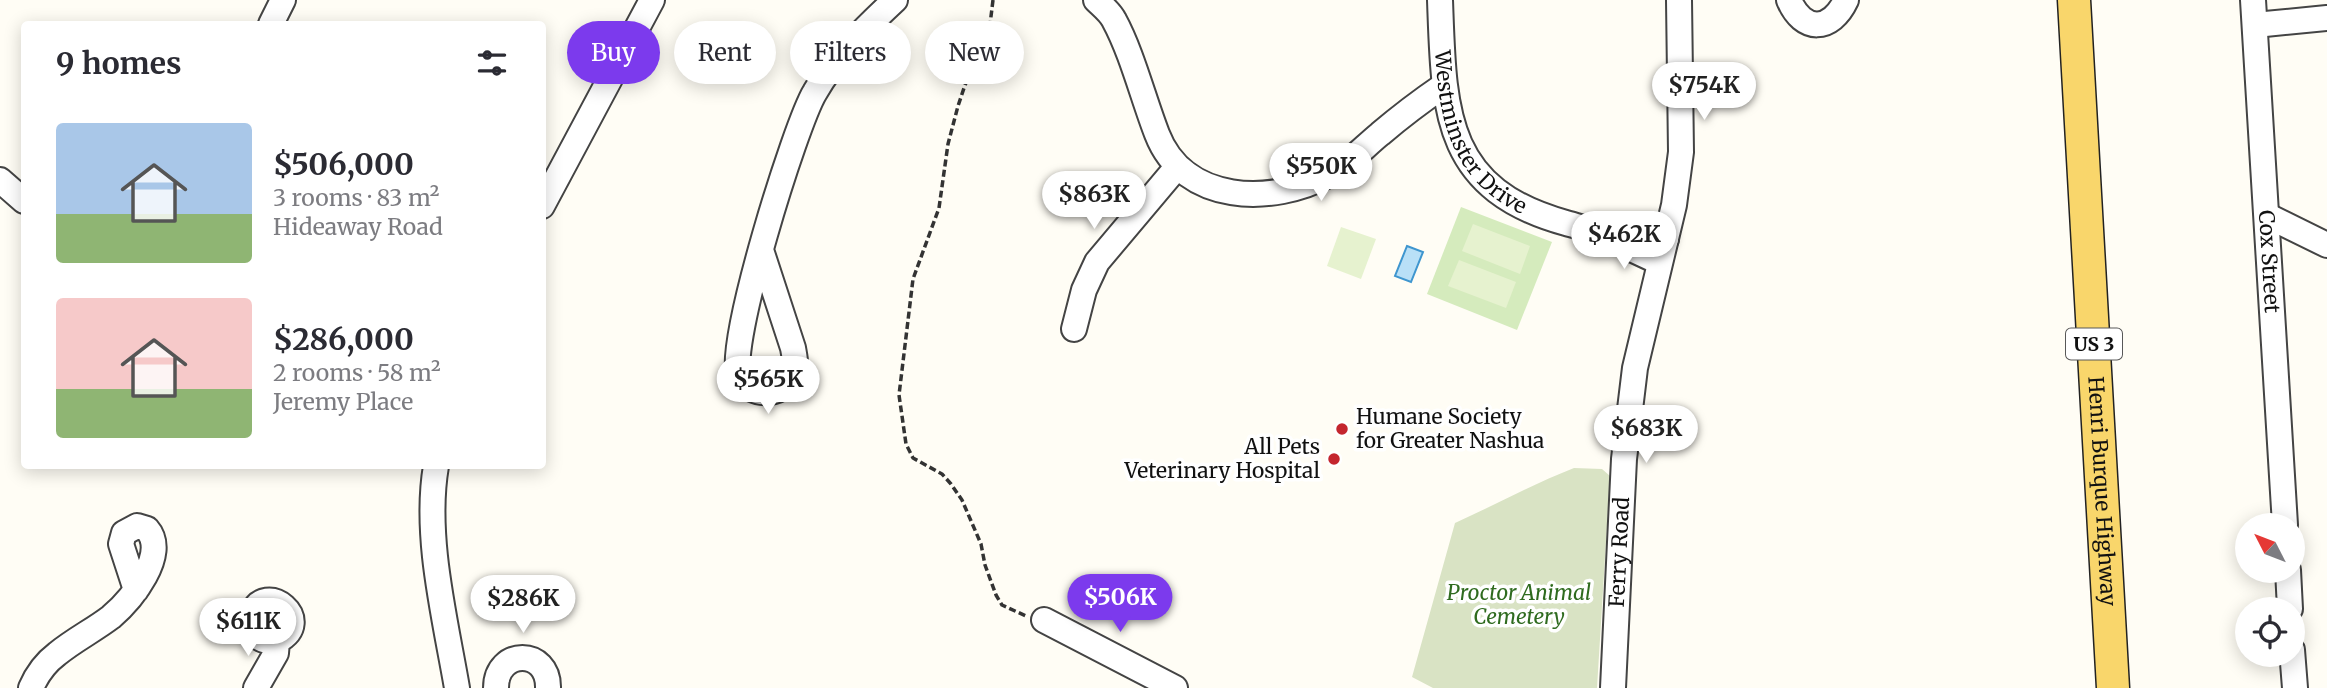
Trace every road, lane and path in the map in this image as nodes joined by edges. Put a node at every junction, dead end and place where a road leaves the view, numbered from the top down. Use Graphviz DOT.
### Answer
graph roads {
  1 [pos="283,0"];
  2 [pos="652,0"];
  3 [pos="895,0"];
  4 [pos="993,0"];
  5 [pos="1096,0"];
  6 [pos="1440,0"];
  7 [pos="1679,0"];
  8 [pos="1789,0"];
  9 [pos="1846,0"];
  10 [pos="2074,0"];
  11 [pos="2253,0"];
  12 [pos="2327,18"];
  13 [pos="272,21"];
  14 [pos="2255,25"];
  15 [pos="1443,86"];
  16 [pos="1177,167"];
  17 [pos="0,180"];
  18 [pos="21,198"];
  19 [pos="546,199"];
  20 [pos="2268,216"];
  21 [pos="2327,245"];
  22 [pos="761,250"];
  23 [pos="1663,251"];
  24 [pos="1074,329"];
  25 [pos="435,472"];
  26 [pos="2284,513"];
  27 [pos="135,590"];
  28 [pos="1044,620"];
  29 [pos="278,641"];
  30 [pos="2293,667"];
  31 [pos="32,688"];
  32 [pos="256,688"];
  33 [pos="457,688"];
  34 [pos="496,688"];
  35 [pos="548,688"];
  36 [pos="1175,688"];
  37 [pos="1613,688"];
  38 [pos="2113,688"];
  39 [pos="2295,688"];
  1 -- 13 [label="street"];
  2 -- 19 [label="street"];
  3 -- 22 [label="street"];
  4 -- 28 [label="path"];
  5 -- 16 [label="street"];
  6 -- 15 [label="street, Westminster Drive"];
  7 -- 23 [label="street, Ferry Road"];
  8 -- 9 [label="street"];
  10 -- 38 [label="main road, Henri Burque Highway / US 3"];
  11 -- 14 [label="street, Cox Street"];
  12 -- 14 [label="street"];
  14 -- 20 [label="street, Cox Street"];
  15 -- 16 [label="street"];
  15 -- 23 [label="street, Westminster Drive"];
  16 -- 24 [label="street"];
  17 -- 18 [label="street"];
  20 -- 21 [label="street"];
  20 -- 26 [label="street, Cox Street"];
  22 -- 22 [label="street"];
  23 -- 37 [label="street, Ferry Road"];
  25 -- 33 [label="street"];
  27 -- 31 [label="street"];
  28 -- 36 [label="street"];
  29 -- 32 [label="street"];
  30 -- 39 [label="street"];
  34 -- 35 [label="street"];
}
